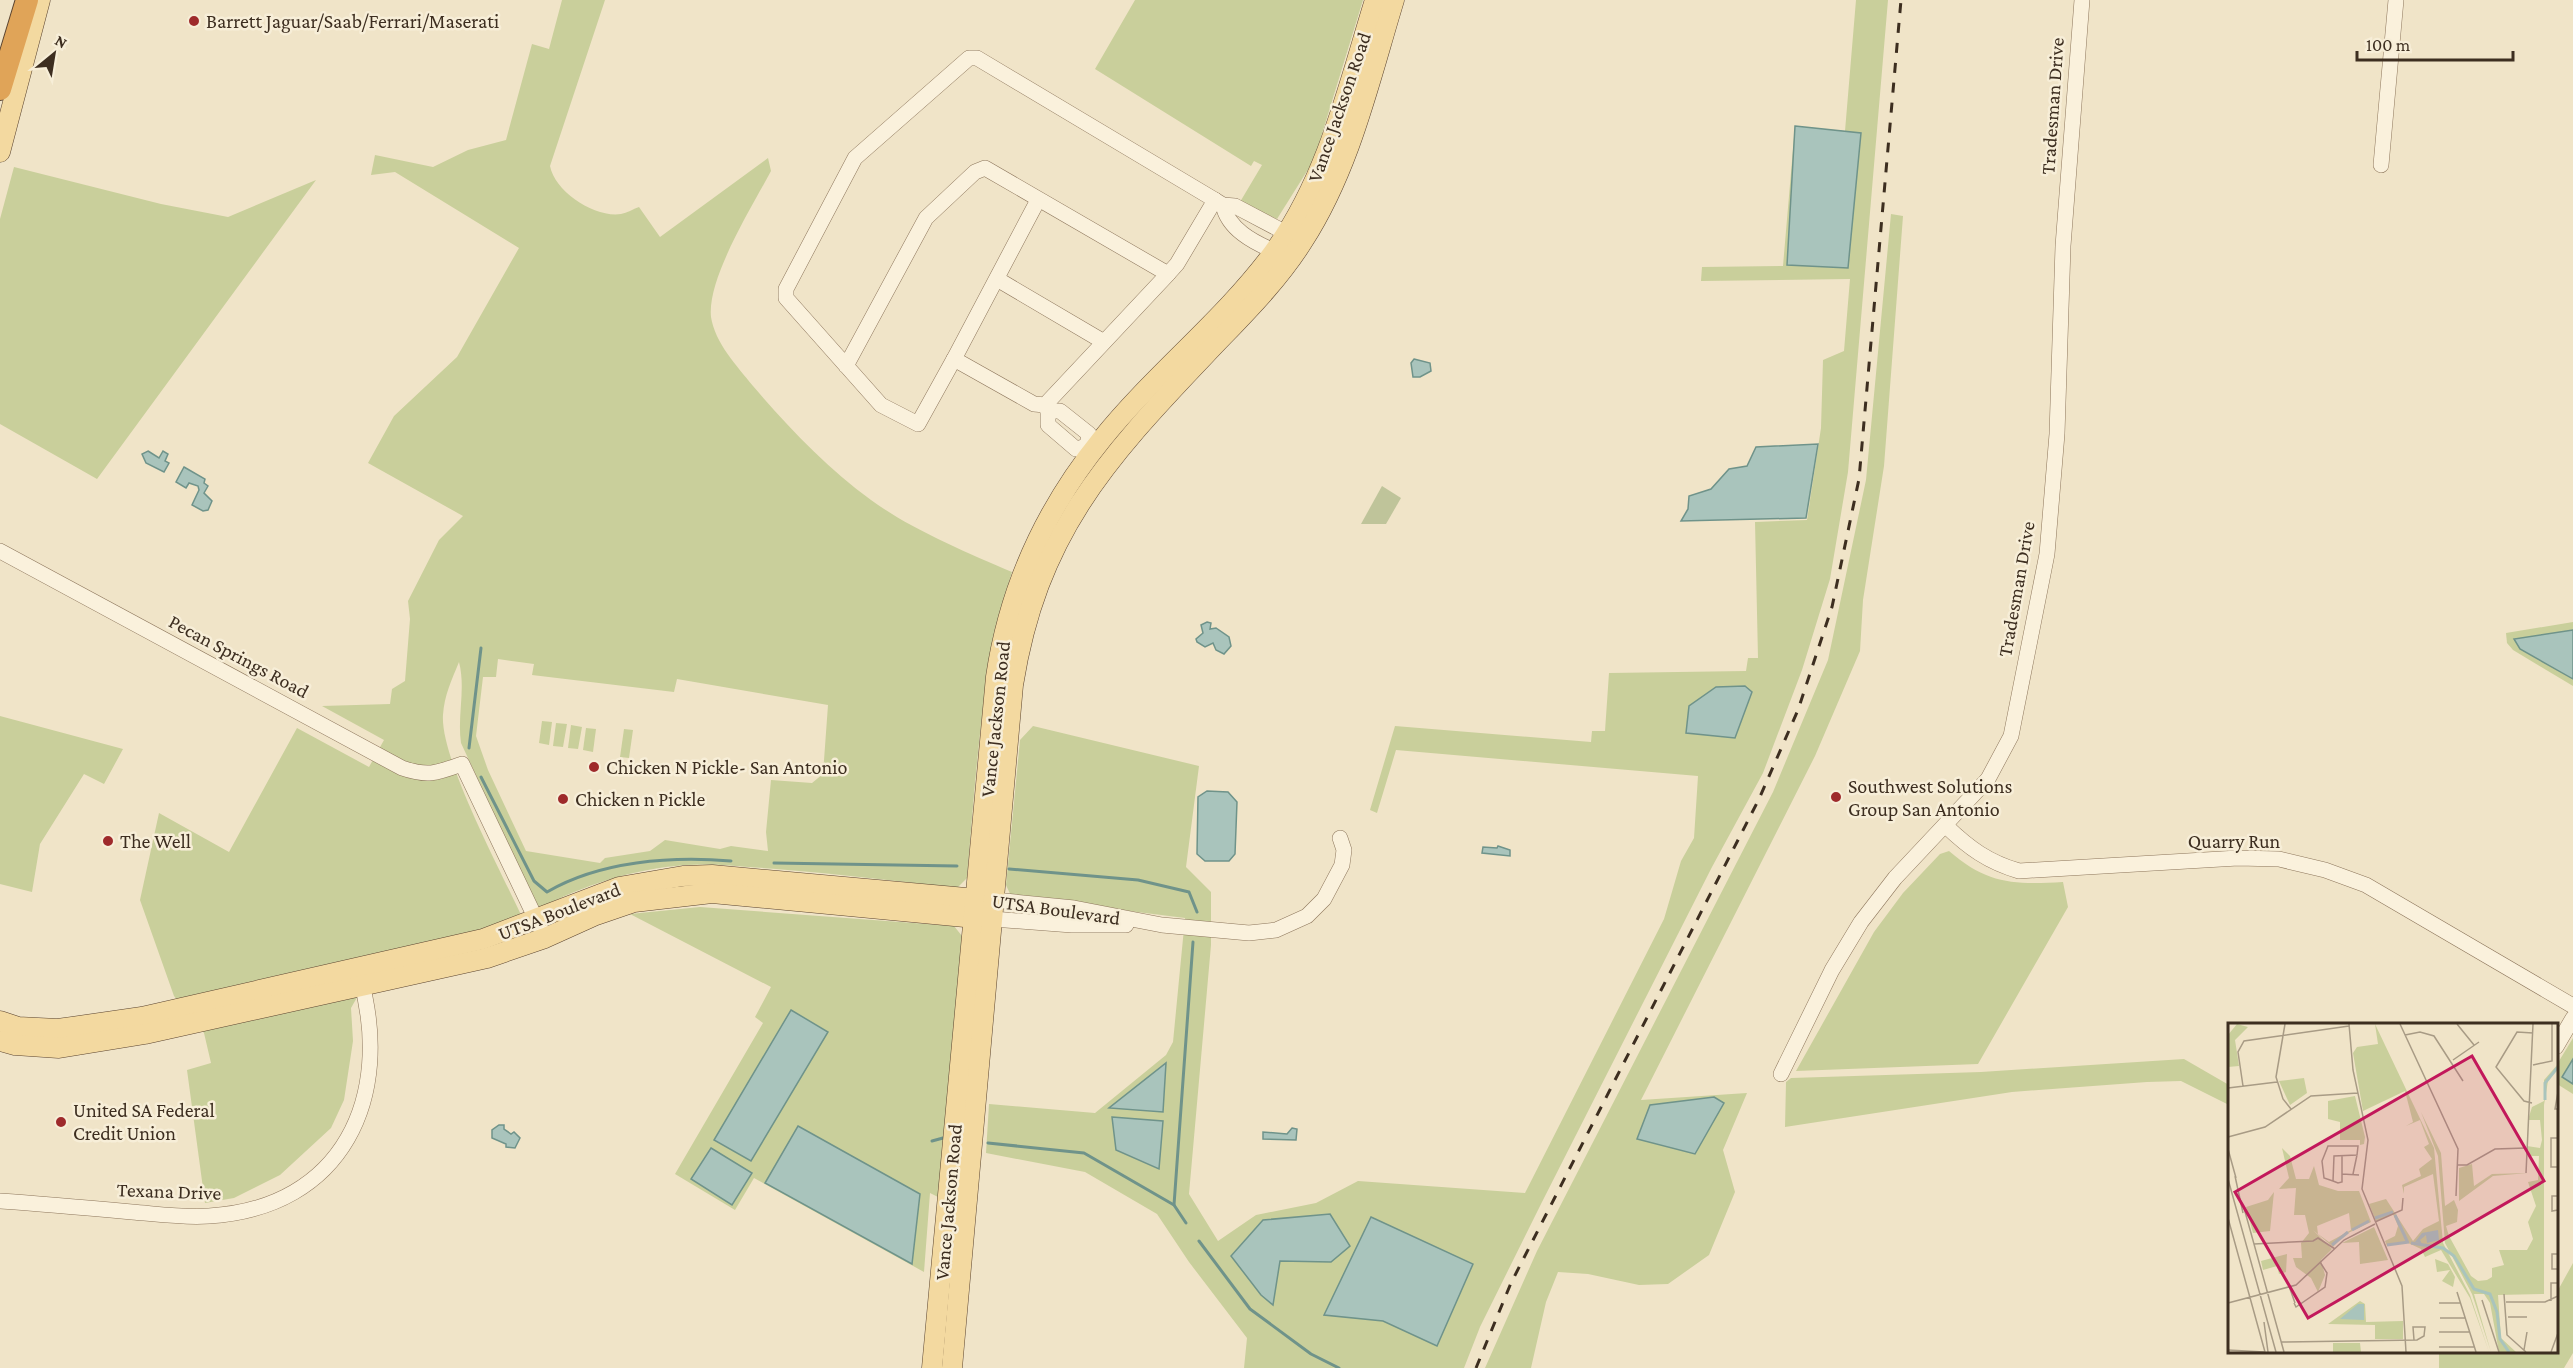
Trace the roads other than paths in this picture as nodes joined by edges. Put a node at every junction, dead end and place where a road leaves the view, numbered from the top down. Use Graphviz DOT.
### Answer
graph roads {
  1 [pos="27,0"];
  2 [pos="40,0"];
  3 [pos="1375,0"];
  4 [pos="1394,0"];
  5 [pos="2082,0"];
  6 [pos="2396,0"];
  7 [pos="0,89"];
  8 [pos="0,152"];
  9 [pos="2381,165"];
  10 [pos="1038,200"];
  11 [pos="1219,203"];
  12 [pos="1250,214"];
  13 [pos="1240,230"];
  14 [pos="1286,233"];
  15 [pos="1274,251"];
  16 [pos="1168,274"];
  17 [pos="997,279"];
  18 [pos="1104,342"];
  19 [pos="954,359"];
  20 [pos="846,366"];
  21 [pos="1046,408"];
  22 [pos="1068,417"];
  23 [pos="1056,433"];
  24 [pos="1090,448"];
  25 [pos="0,551"];
  26 [pos="1946,826"];
  27 [pos="1340,838"];
  28 [pos="984,909"];
  29 [pos="541,929"];
  30 [pos="360,977"];
  31 [pos="2573,1006"];
  32 [pos="177,1018"];
  33 [pos="2573,1018"];
  34 [pos="0,1021"];
  35 [pos="0,1041"];
  36 [pos="2558,1044"];
  37 [pos="1781,1074"];
  38 [pos="0,1201"];
  39 [pos="932,1368"];
  40 [pos="952,1368"];
  1 -- 7 [label="highway"];
  2 -- 8 [label="main road"];
  3 -- 14 [label="main road, Vance Jackson Road"];
  4 -- 28 [label="main road, Vance Jackson Road"];
  5 -- 26 [label="street, Tradesman Drive"];
  6 -- 9 [label="street"];
  10 -- 16 [label="street"];
  10 -- 17 [label="street"];
  10 -- 20 [label="street"];
  11 -- 12 [label="street"];
  11 -- 13 [label="street"];
  11 -- 16 [label="street"];
  11 -- 20 [label="street"];
  12 -- 13 [label="street"];
  12 -- 14 [label="street"];
  13 -- 15 [label="street"];
  14 -- 15 [label="main road, Vance Jackson Road"];
  15 -- 24 [label="main road, Vance Jackson Road"];
  16 -- 18 [label="street"];
  17 -- 18 [label="street"];
  17 -- 19 [label="street"];
  18 -- 21 [label="street"];
  19 -- 20 [label="street"];
  19 -- 21 [label="street"];
  21 -- 22 [label="street"];
  21 -- 23 [label="street"];
  22 -- 23 [label="street"];
  22 -- 24 [label="street"];
  23 -- 24 [label="street"];
  24 -- 28 [label="main road, Vance Jackson Road"];
  25 -- 29 [label="street, Pecan Springs Road"];
  26 -- 31 [label="street, Quarry Run"];
  26 -- 37 [label="street, Tradesman Drive"];
  27 -- 28 [label="street, UTSA Boulevard"];
  28 -- 29 [label="main road, UTSA Boulevard"];
  28 -- 39 [label="main road, Vance Jackson Road"];
  28 -- 40 [label="main road, Vance Jackson Road"];
  29 -- 30 [label="main road, UTSA Boulevard"];
  30 -- 32 [label="main road, UTSA Boulevard"];
  30 -- 38 [label="street, Texana Drive"];
  32 -- 34 [label="main road, UTSA Boulevard"];
  32 -- 35 [label="main road, UTSA Boulevard"];
  33 -- 36 [label="street"];
}
